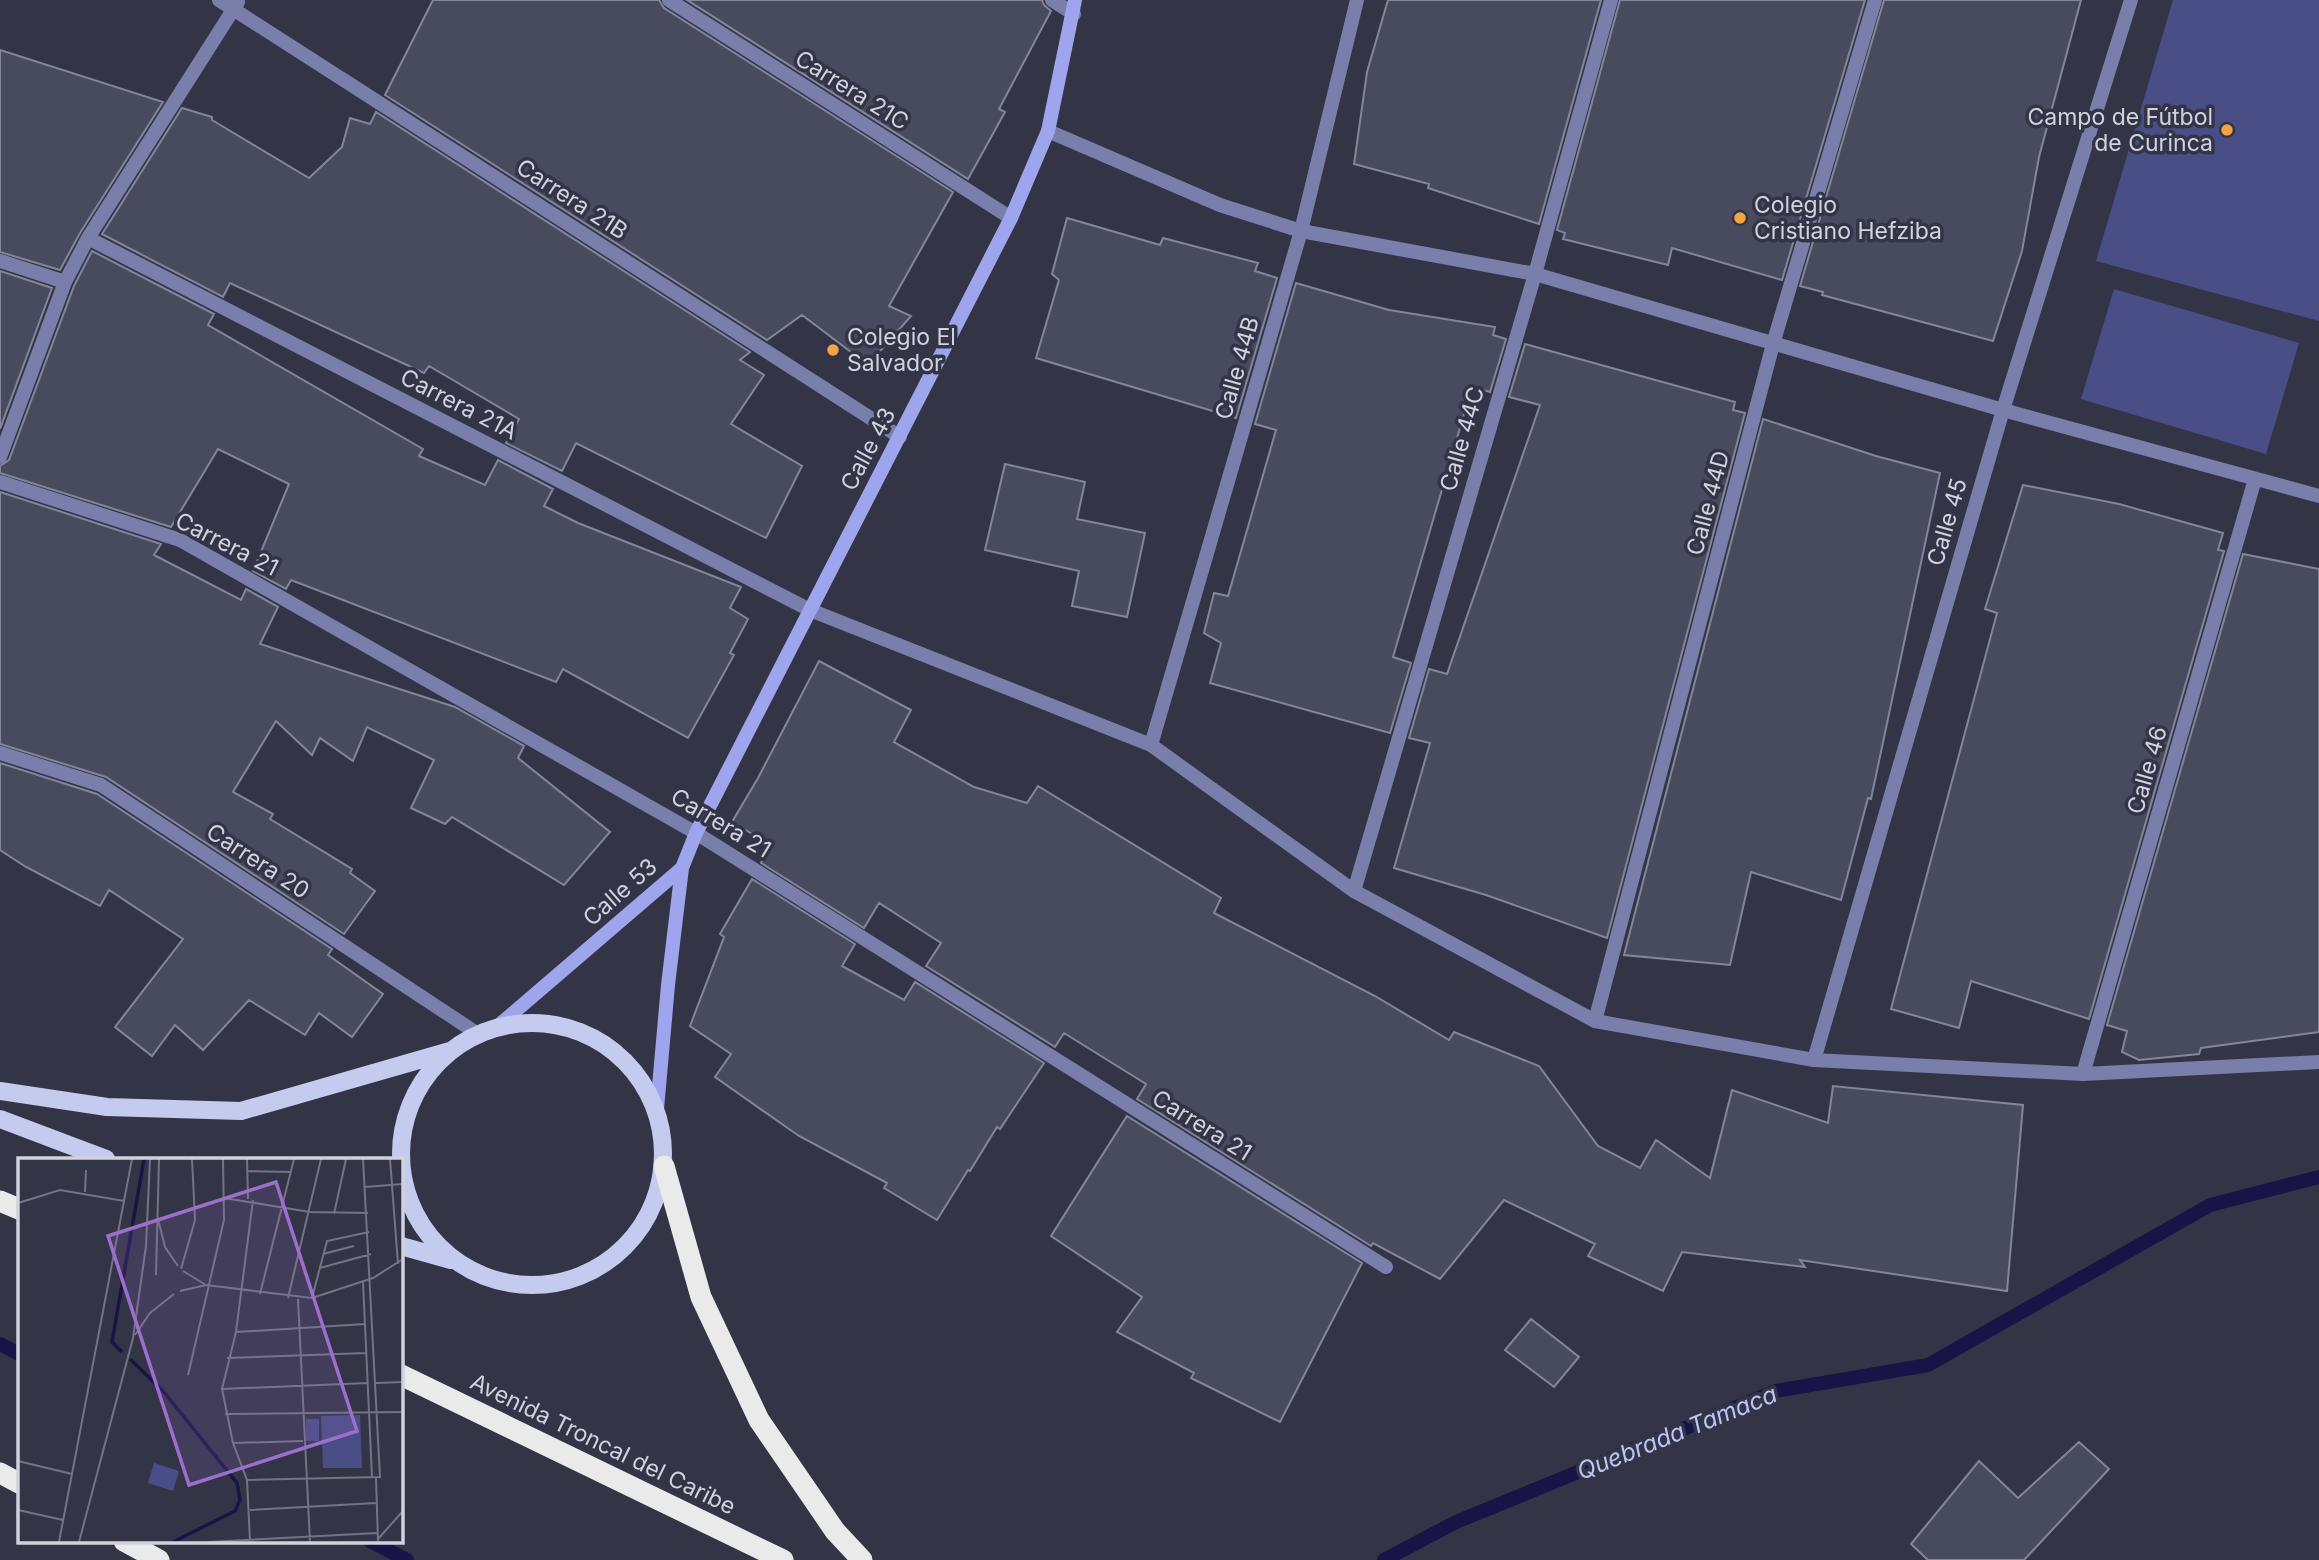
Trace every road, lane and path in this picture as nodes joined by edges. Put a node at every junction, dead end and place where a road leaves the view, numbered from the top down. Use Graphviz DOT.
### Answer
graph roads {
  1 [pos="219,0"];
  2 [pos="669,0"];
  3 [pos="1052,0"];
  4 [pos="1357,0"];
  5 [pos="1611,0"];
  6 [pos="1875,0"];
  7 [pos="2131,0"];
  8 [pos="237,4"];
  9 [pos="1075,7"];
  10 [pos="1048,131"];
  11 [pos="1011,218"];
  12 [pos="1301,231"];
  13 [pos="88,238"];
  14 [pos="0,261"];
  15 [pos="1535,274"];
  16 [pos="65,282"];
  17 [pos="1773,344"];
  18 [pos="2003,410"];
  19 [pos="901,437"];
  20 [pos="0,457"];
  21 [pos="2255,479"];
  22 [pos="0,482"];
  23 [pos="2319,496"];
  24 [pos="810,610"];
  25 [pos="1151,746"];
  26 [pos="0,753"];
  27 [pos="696,833"];
  28 [pos="682,868"];
  29 [pos="1354,891"];
  30 [pos="1595,1021"];
  31 [pos="498,1026"];
  32 [pos="478,1034"];
  33 [pos="450,1051"];
  34 [pos="1814,1060"];
  35 [pos="2319,1062"];
  36 [pos="2083,1074"];
  37 [pos="0,1091"];
  38 [pos="657,1109"];
  39 [pos="0,1119"];
  40 [pos="103,1158"];
  41 [pos="400,1158"];
  42 [pos="664,1166"];
  43 [pos="402,1168"];
  44 [pos="0,1202"];
  45 [pos="18,1209"];
  46 [pos="402,1246"];
  47 [pos="453,1261"];
  48 [pos="1386,1267"];
  49 [pos="402,1375"];
  50 [pos="0,1473"];
  51 [pos="18,1482"];
  52 [pos="126,1542"];
  53 [pos="159,1560"];
  54 [pos="783,1560"];
  55 [pos="862,1560"];
  1 -- 8 [label="street, Carrera 21B"];
  2 -- 11 [label="street, Carrera 21C"];
  3 -- 9 [label="street"];
  4 -- 12 [label="street, Calle 44B"];
  5 -- 15 [label="street, Calle 44C"];
  6 -- 17 [label="street, Calle 44D"];
  7 -- 18 [label="street, Calle 45"];
  8 -- 13 [label="street"];
  8 -- 19 [label="street, Carrera 21B"];
  9 -- 10 [label="street, Calle 43"];
  10 -- 11 [label="street, Calle 43"];
  10 -- 12 [label="street"];
  11 -- 19 [label="street, Calle 43"];
  12 -- 15 [label="street"];
  12 -- 25 [label="street, Calle 44B"];
  13 -- 16 [label="street"];
  13 -- 24 [label="street, Carrera 21A"];
  14 -- 16 [label="street"];
  15 -- 17 [label="street"];
  15 -- 29 [label="street, Calle 44C"];
  16 -- 20 [label="street"];
  17 -- 18 [label="street"];
  17 -- 30 [label="street, Calle 44D"];
  18 -- 21 [label="street"];
  18 -- 34 [label="street, Calle 45"];
  19 -- 24 [label="street, Calle 43"];
  21 -- 23 [label="street"];
  21 -- 36 [label="street, Calle 46"];
  22 -- 27 [label="street, Carrera 21"];
  24 -- 25 [label="street, Carrera 21A"];
  24 -- 27 [label="street, Calle 43"];
  25 -- 29 [label="street, Carrera 21A"];
  26 -- 32 [label="street, Carrera 20"];
  27 -- 28 [label="street, Calle 43"];
  27 -- 48 [label="street, Carrera 21"];
  28 -- 31 [label="street, Calle 53"];
  28 -- 38 [label="street, Calle 53"];
  29 -- 30 [label="street, Carrera 21A"];
  30 -- 34 [label="street, Carrera 21A"];
  31 -- 32 [label="main road"];
  31 -- 38 [label="main road"];
  32 -- 33 [label="main road"];
  33 -- 37 [label="main road"];
  33 -- 41 [label="main road"];
  34 -- 36 [label="street, Carrera 21A"];
  35 -- 36 [label="street, Carrera 21A"];
  38 -- 42 [label="main road"];
  39 -- 40 [label="main road"];
  42 -- 47 [label="main road"];
  42 -- 55 [label="highway"];
  43 -- 47 [label="main road"];
  44 -- 45 [label="highway"];
  46 -- 47 [label="main road"];
  49 -- 54 [label="highway, Avenida Troncal del Caribe"];
  50 -- 51 [label="highway"];
  52 -- 53 [label="highway"];
}
